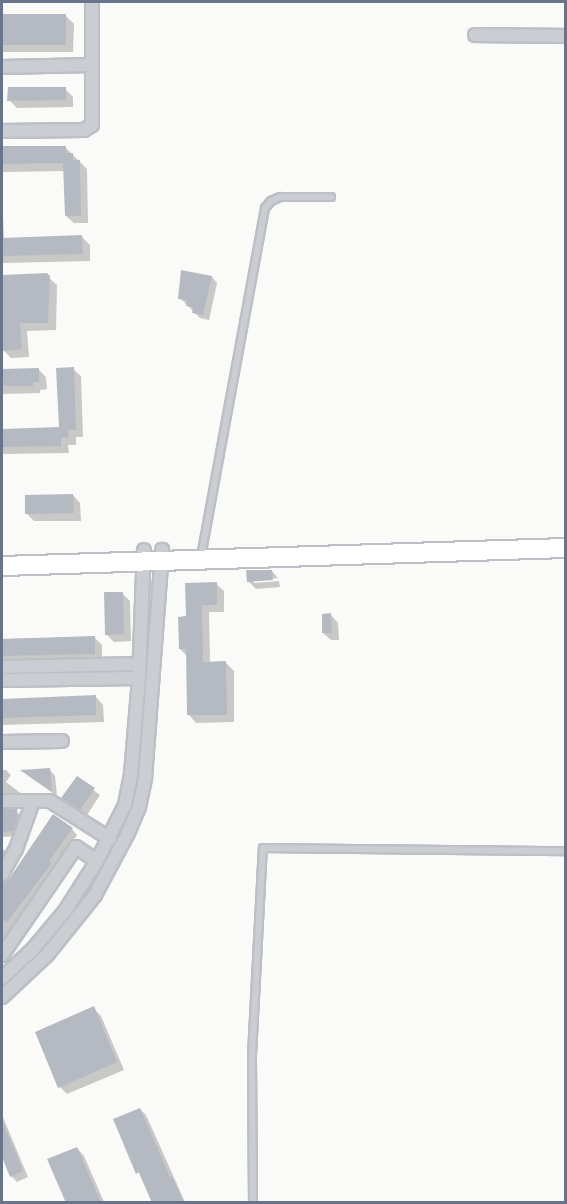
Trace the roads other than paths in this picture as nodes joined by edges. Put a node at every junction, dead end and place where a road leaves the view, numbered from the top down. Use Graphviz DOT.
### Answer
graph roads {
  1 [pos="92,2"];
  2 [pos="475,35"];
  3 [pos="566,36"];
  4 [pos="93,65"];
  5 [pos="2,67"];
  6 [pos="2,131"];
  7 [pos="331,197"];
  8 [pos="566,536"];
  9 [pos="566,548"];
  10 [pos="2,554"];
  11 [pos="153,555"];
  12 [pos="201,555"];
  13 [pos="2,566"];
  14 [pos="140,664"];
  15 [pos="2,667"];
  16 [pos="139,678"];
  17 [pos="2,680"];
  18 [pos="62,741"];
  19 [pos="2,742"];
  20 [pos="2,801"];
  21 [pos="33,801"];
  22 [pos="110,839"];
  23 [pos="566,851"];
  24 [pos="97,861"];
  25 [pos="2,874"];
  26 [pos="2,955"];
  27 [pos="2,978"];
  28 [pos="2,997"];
  29 [pos="253,1203"];
  1 -- 4 [label="street"];
  2 -- 3 [label="street"];
  4 -- 5 [label="street"];
  4 -- 6 [label="street"];
  7 -- 12 [label="lane"];
  8 -- 12 [label="main road"];
  9 -- 12 [label="main road"];
  10 -- 11 [label="main road"];
  11 -- 12 [label="main road"];
  11 -- 13 [label="main road"];
  11 -- 14 [label="street"];
  11 -- 28 [label="street"];
  14 -- 15 [label="street"];
  14 -- 16 [label="street"];
  16 -- 17 [label="street"];
  16 -- 22 [label="street"];
  18 -- 19 [label="street"];
  20 -- 21 [label="street"];
  21 -- 22 [label="street"];
  21 -- 25 [label="street"];
  22 -- 24 [label="street"];
  23 -- 29 [label="lane"];
  24 -- 26 [label="street"];
  24 -- 27 [label="street"];
}
